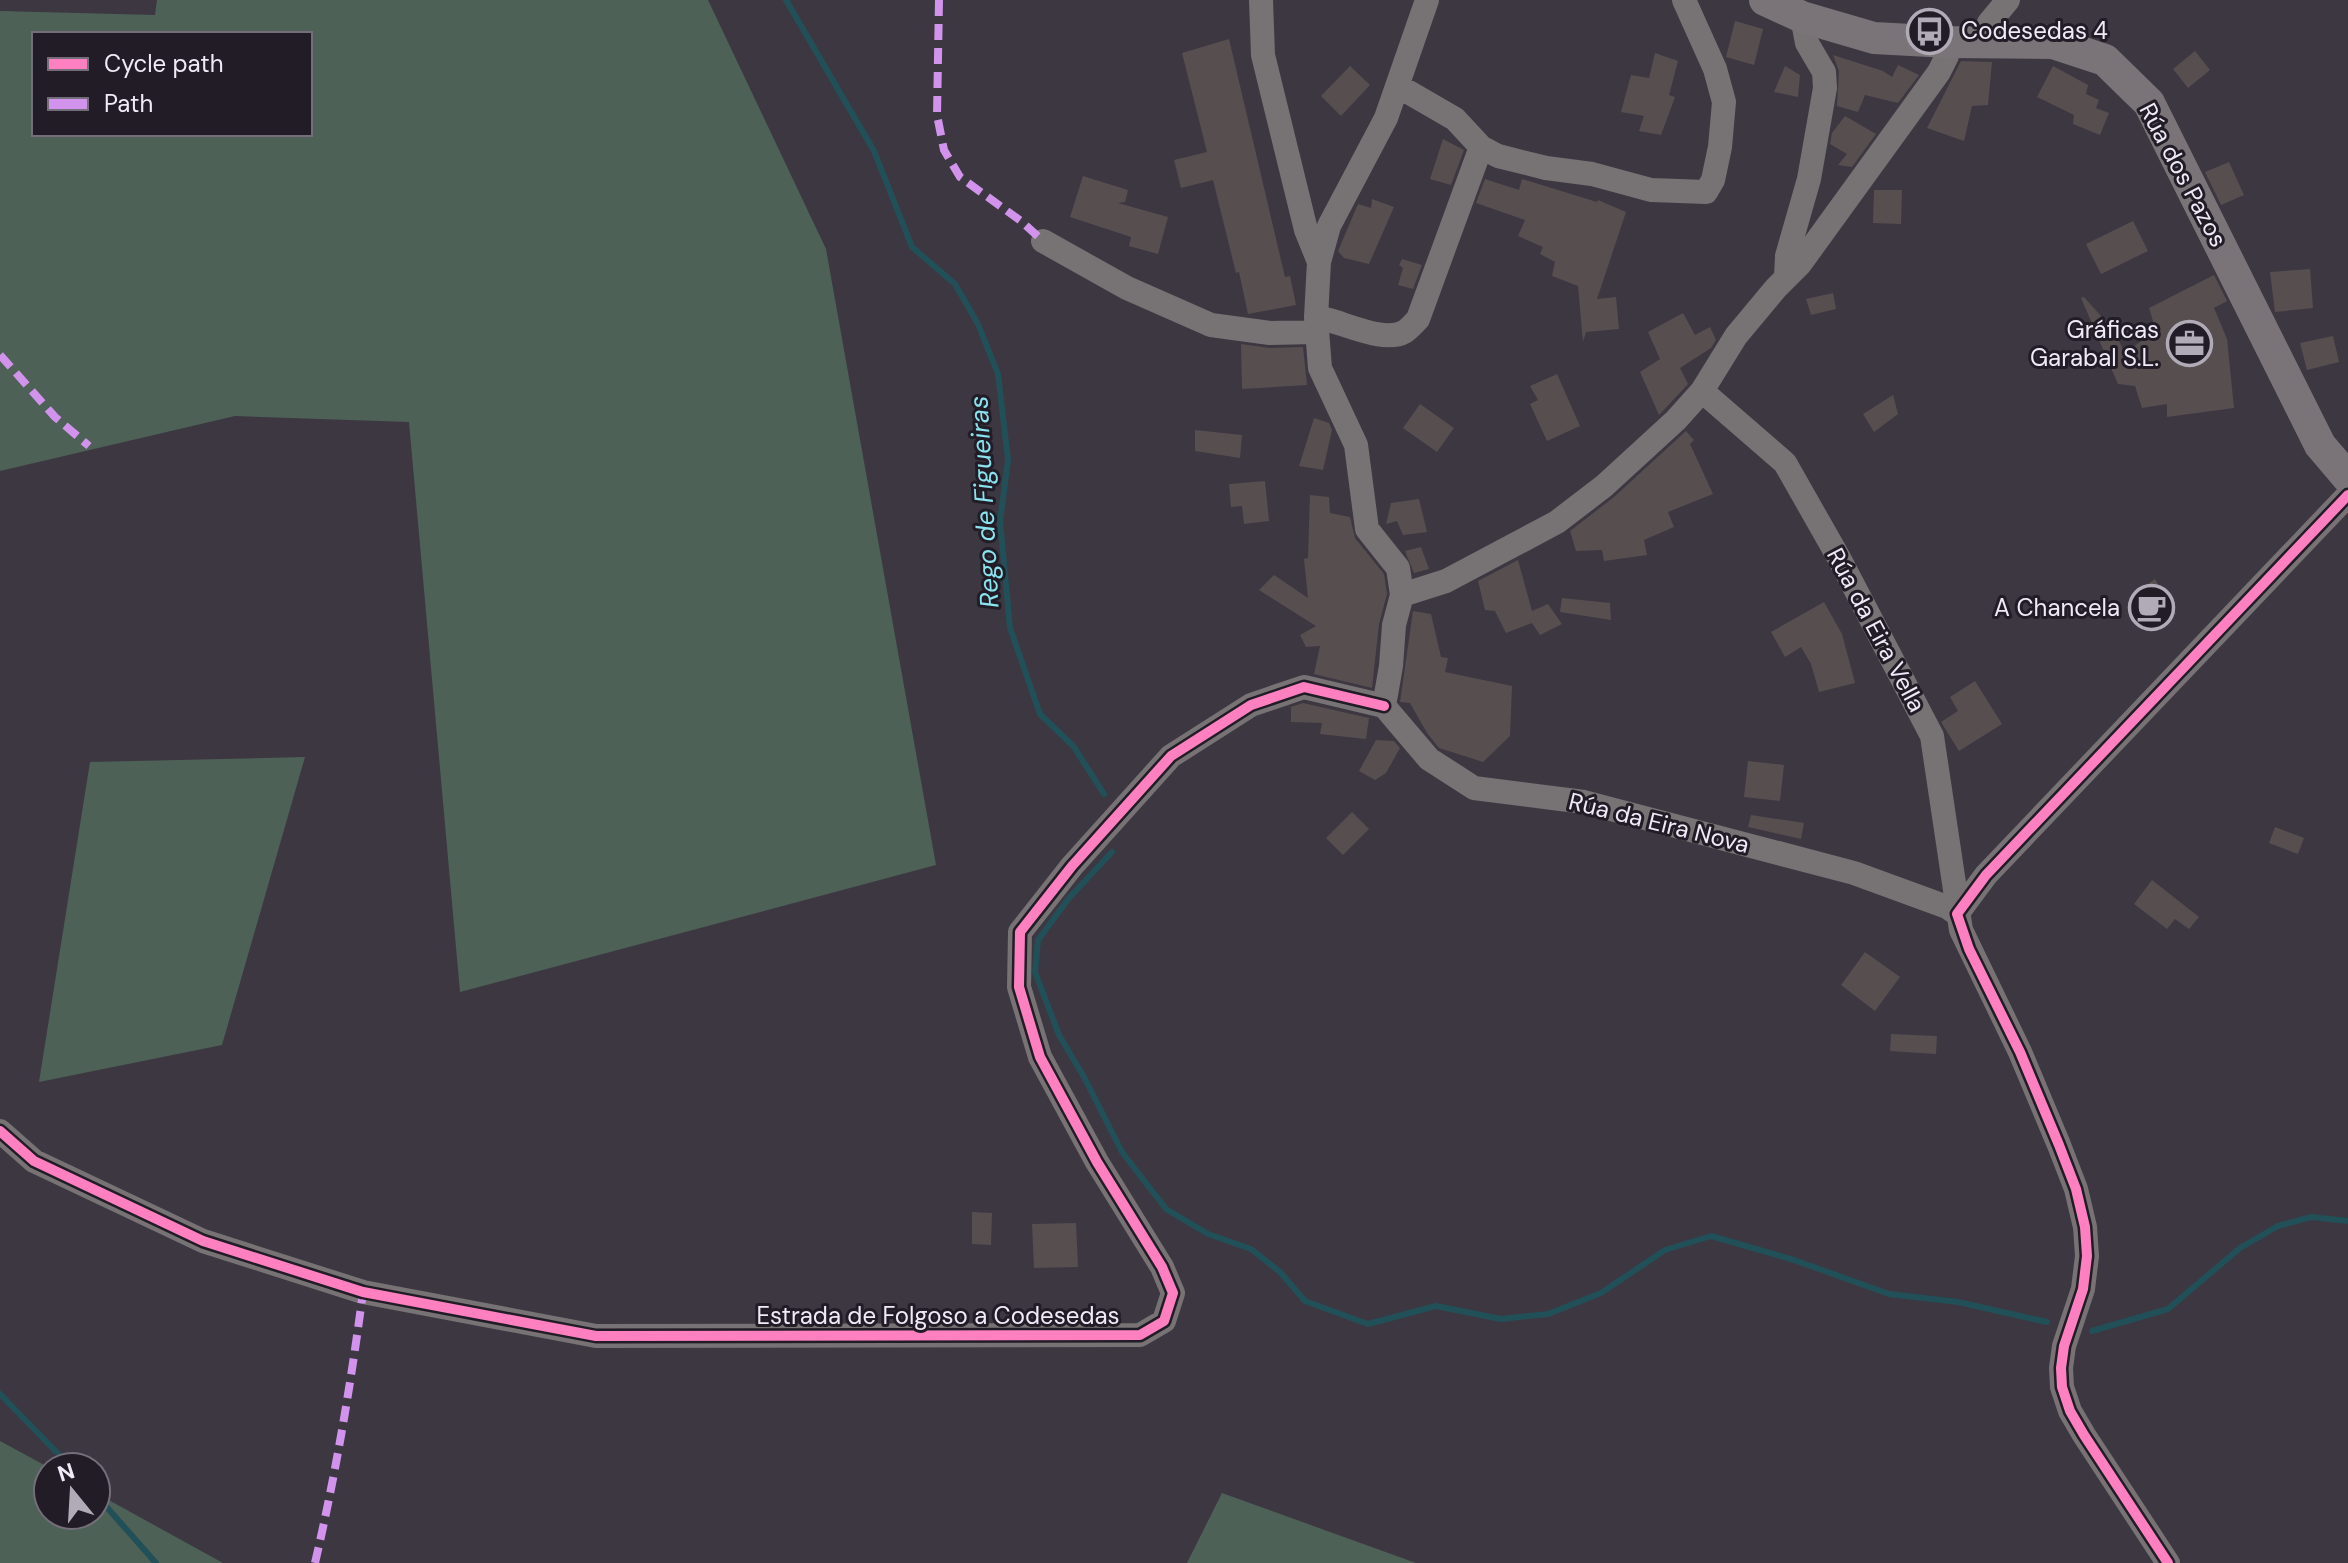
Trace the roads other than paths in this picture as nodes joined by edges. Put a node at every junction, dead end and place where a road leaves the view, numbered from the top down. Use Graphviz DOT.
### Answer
graph roads {
  1 [pos="1261,0"];
  2 [pos="1427,0"];
  3 [pos="1684,0"];
  4 [pos="1765,0"];
  5 [pos="2008,0"];
  6 [pos="1802,17"];
  7 [pos="1948,42"];
  8 [pos="1981,42"];
  9 [pos="1398,86"];
  10 [pos="1481,147"];
  11 [pos="1043,241"];
  12 [pos="1319,262"];
  13 [pos="1786,277"];
  14 [pos="1317,324"];
  15 [pos="1702,391"];
  16 [pos="2348,478"];
  17 [pos="2348,495"];
  18 [pos="1402,595"];
  19 [pos="1384,706"];
  20 [pos="1957,914"];
  21 [pos="0,1131"];
  22 [pos="2168,1563"];
  1 -- 12 [label="street"];
  2 -- 9 [label="street"];
  3 -- 10 [label="street"];
  4 -- 6 [label="street, Rúa dos Pazos"];
  5 -- 8 [label="street"];
  6 -- 7 [label="street, Rúa dos Pazos"];
  6 -- 13 [label="street"];
  7 -- 8 [label="street, Rúa dos Pazos"];
  7 -- 13 [label="street"];
  8 -- 16 [label="street, Rúa dos Pazos"];
  9 -- 10 [label="street"];
  9 -- 12 [label="street"];
  10 -- 14 [label="street"];
  11 -- 14 [label="street"];
  12 -- 14 [label="street"];
  13 -- 15 [label="street"];
  14 -- 18 [label="street"];
  15 -- 18 [label="street"];
  15 -- 20 [label="street, Rúa da Eira Vella"];
  17 -- 20 [label="street"];
  18 -- 19 [label="street"];
  19 -- 20 [label="street, Rúa da Eira Nova"];
  19 -- 21 [label="street, Estrada de Folgoso a Codesedas"];
  20 -- 22 [label="street, Rúa da Eira Vella"];
}
